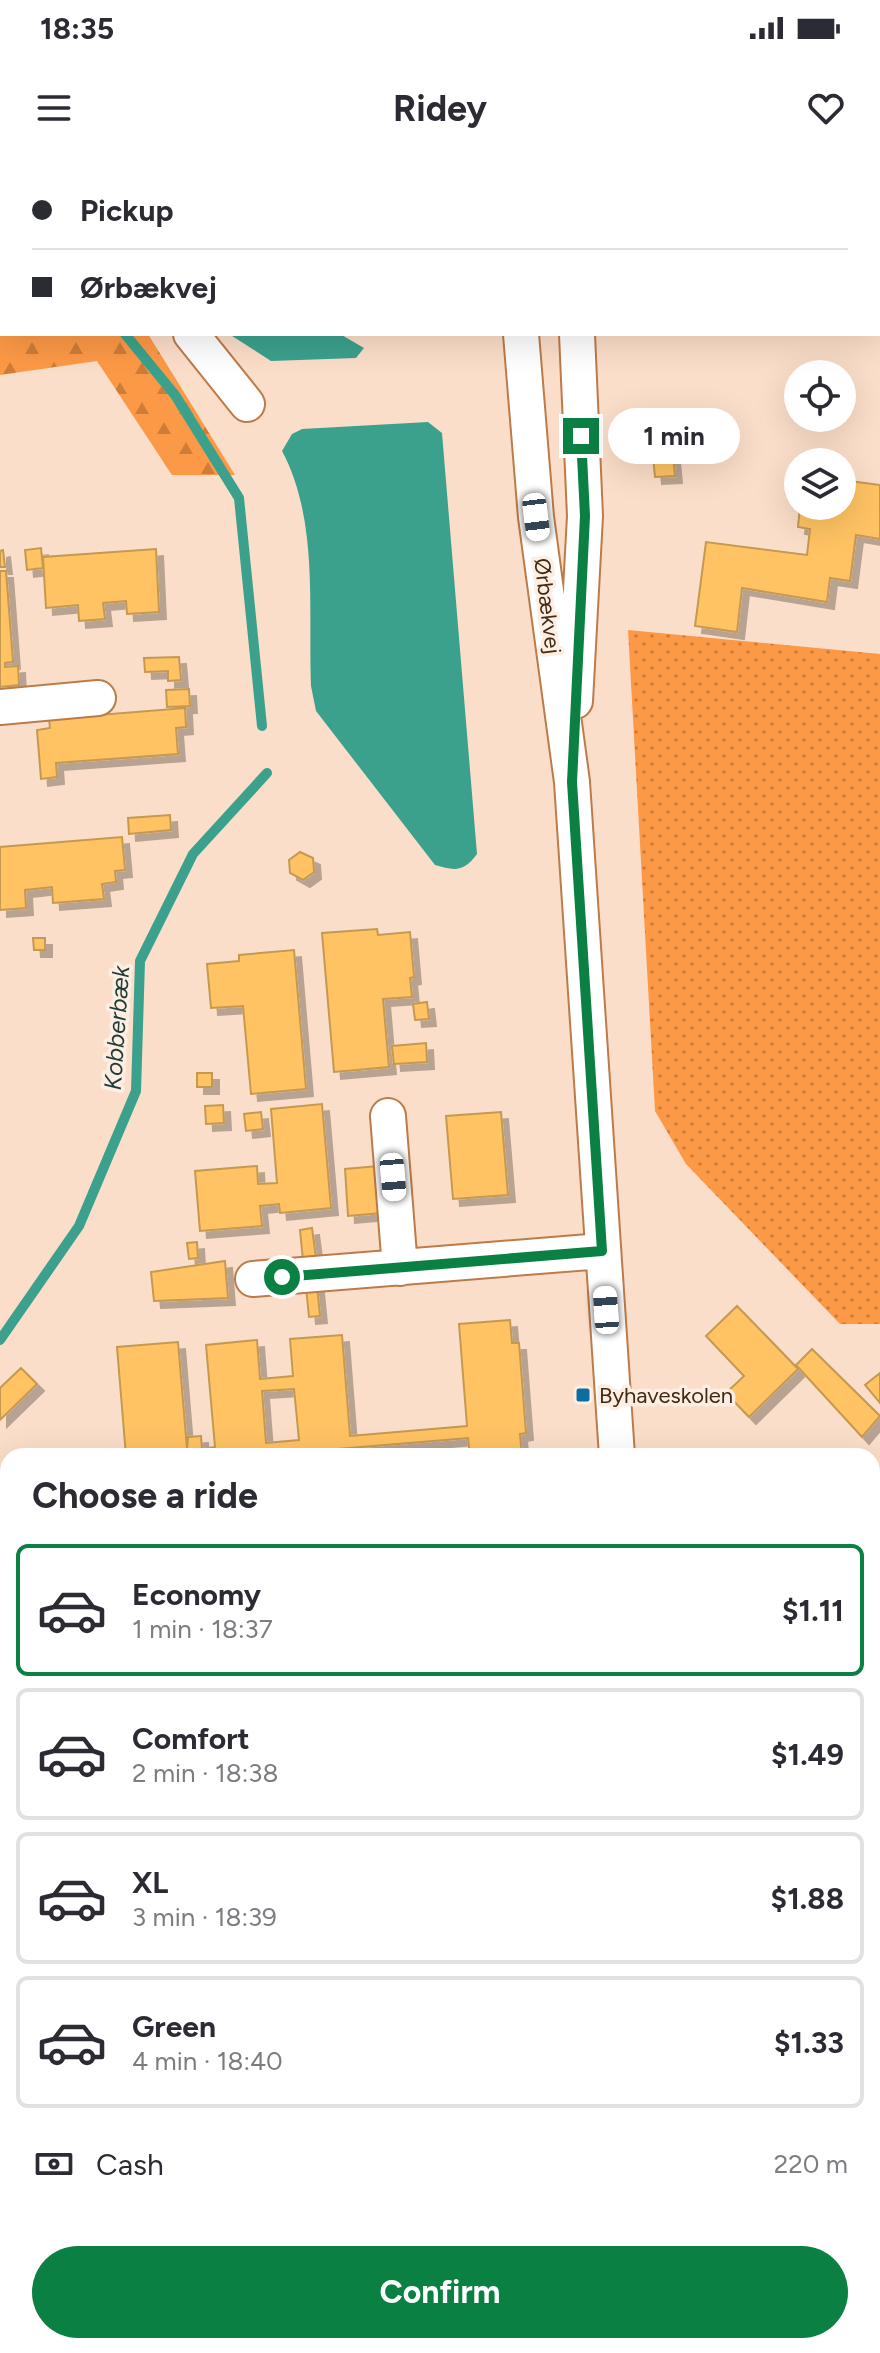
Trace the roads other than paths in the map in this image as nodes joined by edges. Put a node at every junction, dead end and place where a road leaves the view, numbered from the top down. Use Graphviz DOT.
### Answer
graph roads {
  1 [pos="193,336"];
  2 [pos="521,336"];
  3 [pos="577,336"];
  4 [pos="247,404"];
  5 [pos="98,698"];
  6 [pos="0,707"];
  7 [pos="572,782"];
  8 [pos="388,1116"];
  9 [pos="602,1251"];
  10 [pos="400,1268"];
  11 [pos="253,1279"];
  12 [pos="616,1448"];
  1 -- 4 [label="street"];
  2 -- 7 [label="street, Ørbækvej"];
  3 -- 7 [label="street, Ørbækvej"];
  5 -- 6 [label="street"];
  7 -- 9 [label="street, Ørbækvej"];
  8 -- 10 [label="street"];
  9 -- 10 [label="street"];
  9 -- 12 [label="street, Ørbækvej"];
  10 -- 11 [label="street"];
}
